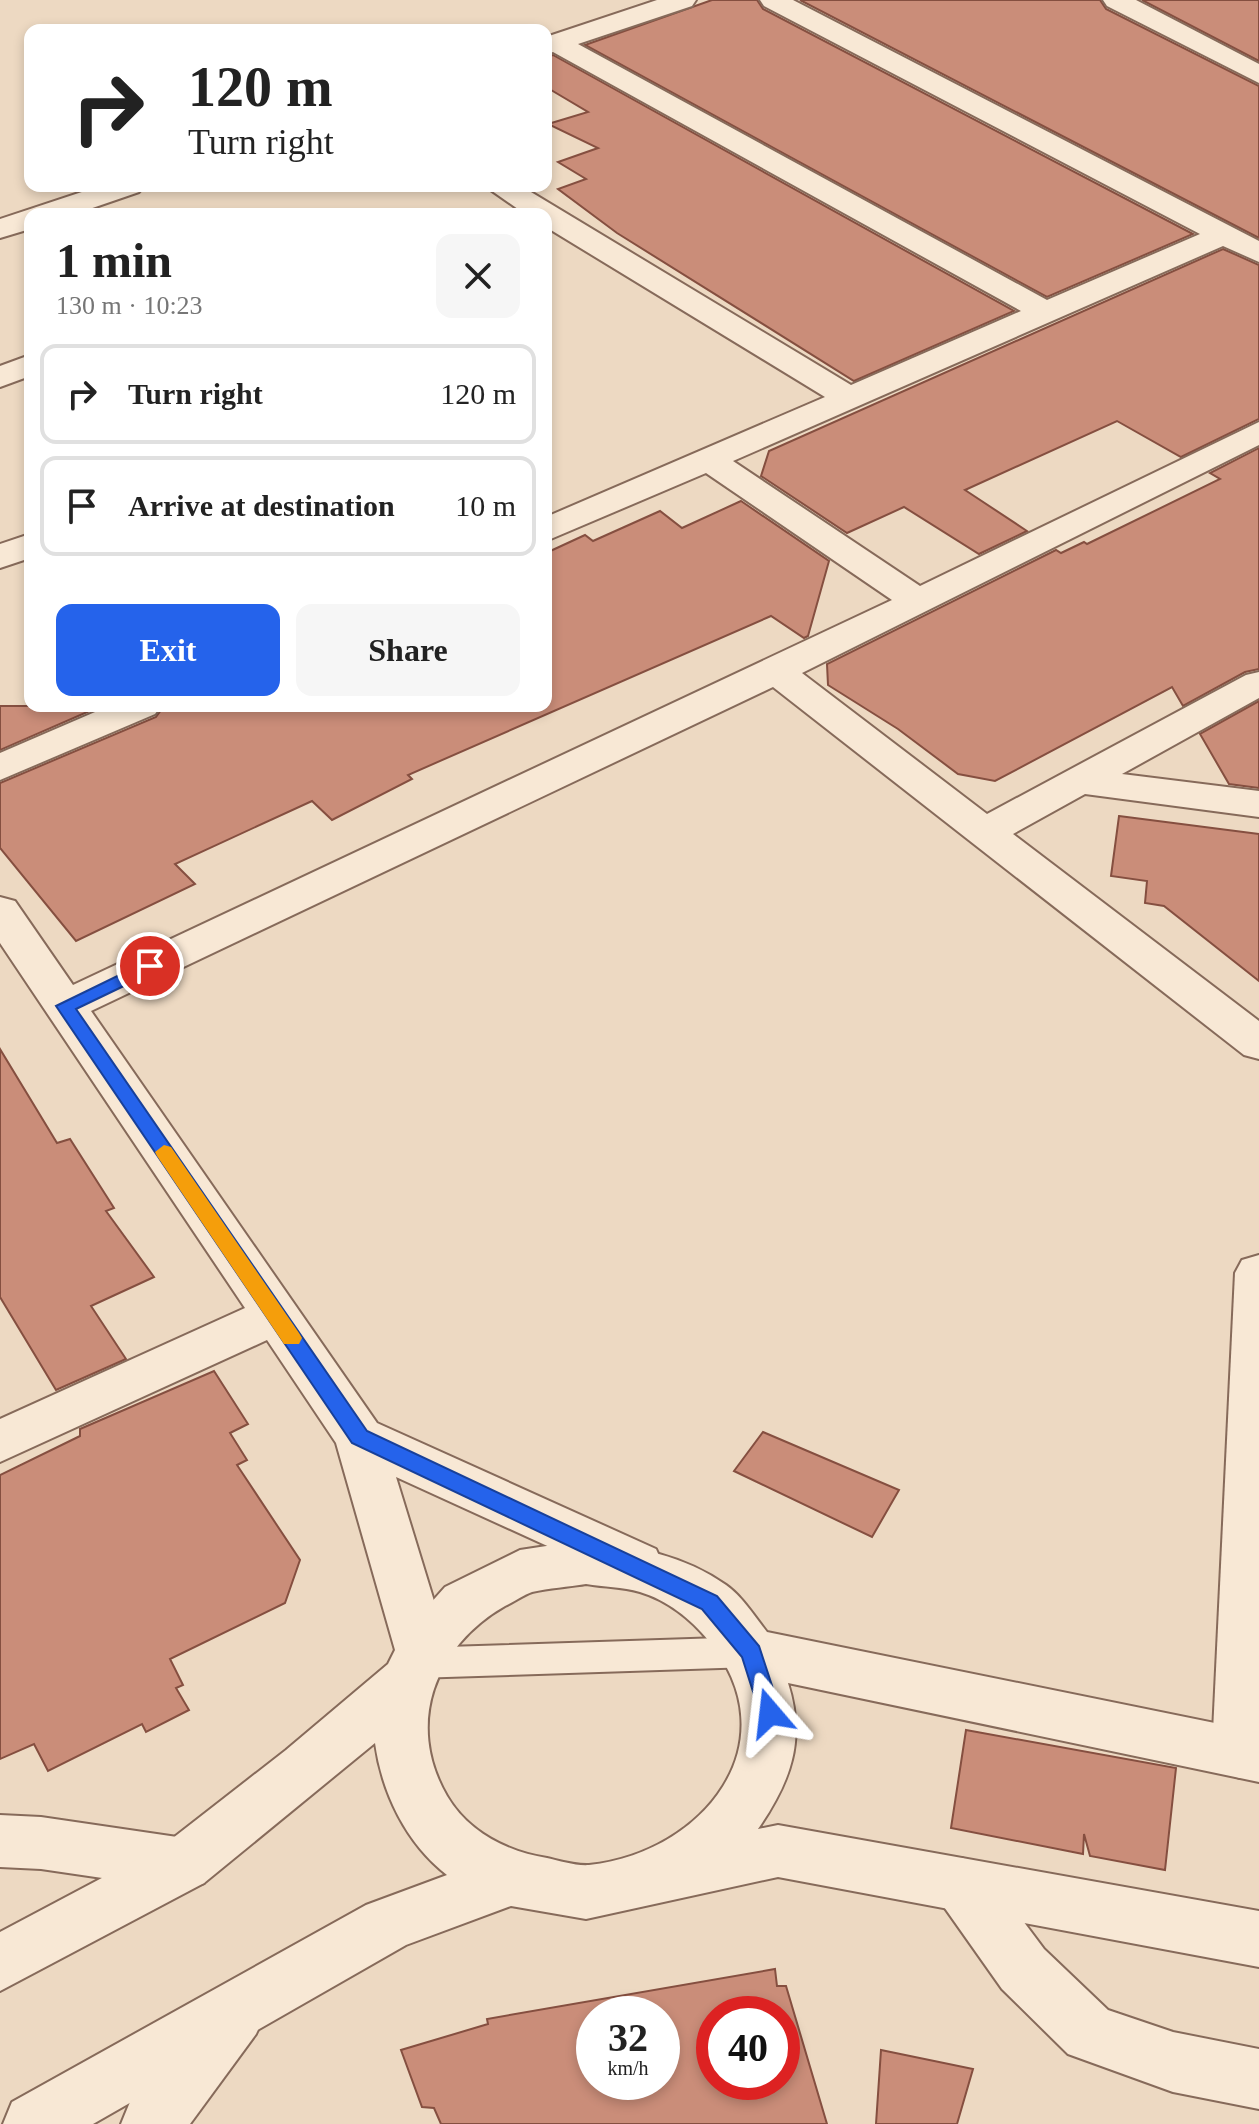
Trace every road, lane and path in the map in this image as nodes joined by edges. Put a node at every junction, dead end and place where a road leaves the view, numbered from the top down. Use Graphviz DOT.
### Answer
graph roads {
  1 [pos="683,0"];
  2 [pos="773,0"];
  3 [pos="1116,0"];
  4 [pos="552,44"];
  5 [pos="552,45"];
  6 [pos="1259,75"];
  7 [pos="111,192"];
  8 [pos="123,192"];
  9 [pos="510,192"];
  10 [pos="64,208"];
  11 [pos="137,208"];
  12 [pos="536,208"];
  13 [pos="552,217"];
  14 [pos="24,221"];
  15 [pos="0,229"];
  16 [pos="1223,235"];
  17 [pos="1259,253"];
  18 [pos="1046,312"];
  19 [pos="24,367"];
  20 [pos="0,377"];
  21 [pos="850,398"];
  22 [pos="1259,432"];
  23 [pos="708,459"];
  24 [pos="553,519"];
  25 [pos="24,547"];
  26 [pos="0,557"];
  27 [pos="918,601"];
  28 [pos="776,671"];
  29 [pos="1259,683"];
  30 [pos="128,712"];
  31 [pos="0,768"];
  32 [pos="1082,781"];
  33 [pos="1259,804"];
  34 [pos="985,832"];
  35 [pos="0,911"];
  36 [pos="65,1006"];
  37 [pos="1259,1044"];
  38 [pos="1259,1273"];
  39 [pos="275,1315"];
  40 [pos="1258,1325"];
  41 [pos="359,1437"];
  42 [pos="0,1442"];
  43 [pos="649,1571"];
  44 [pos="751,1652"];
  45 [pos="415,1665"];
  46 [pos="1250,1755"];
  47 [pos="0,1841"];
  48 [pos="184,1864"];
  49 [pos="661,1875"];
  50 [pos="511,1879"];
  51 [pos="962,1885"];
  52 [pos="1259,1939"];
  53 [pos="0,1963"];
  54 [pos="241,2007"];
  55 [pos="1259,2079"];
  56 [pos="34,2124"];
  57 [pos="152,2124"];
  1 -- 4 [label="street"];
  2 -- 16 [label="street"];
  3 -- 6 [label="street"];
  5 -- 18 [label="street"];
  7 -- 10 [label="street"];
  8 -- 11 [label="street"];
  9 -- 12 [label="street"];
  13 -- 21 [label="street"];
  14 -- 15 [label="street"];
  16 -- 17 [label="street"];
  16 -- 18 [label="street"];
  18 -- 21 [label="street"];
  19 -- 20 [label="street"];
  21 -- 23 [label="street"];
  22 -- 27 [label="street"];
  23 -- 24 [label="street"];
  23 -- 27 [label="street"];
  25 -- 26 [label="street"];
  27 -- 28 [label="street"];
  28 -- 34 [label="street"];
  28 -- 36 [label="street"];
  29 -- 32 [label="street"];
  30 -- 31 [label="street"];
  32 -- 33 [label="street"];
  32 -- 34 [label="street"];
  34 -- 37 [label="street"];
  35 -- 36 [label="street"];
  36 -- 39 [label="street"];
  38 -- 40 [label="street"];
  39 -- 41 [label="street"];
  39 -- 42 [label="street"];
  40 -- 46 [label="street"];
  41 -- 43 [label="street"];
  41 -- 45 [label="street"];
  43 -- 44 [label="street"];
  43 -- 45 [label="street"];
  44 -- 45 [label="lane"];
  44 -- 46 [label="street"];
  44 -- 49 [label="street"];
  45 -- 48 [label="street"];
  45 -- 50 [label="street"];
  47 -- 48 [label="street"];
  48 -- 53 [label="street"];
  49 -- 50 [label="street"];
  49 -- 51 [label="street"];
  50 -- 54 [label="street"];
  51 -- 52 [label="street"];
  51 -- 55 [label="street"];
  54 -- 56 [label="street"];
  54 -- 57 [label="street"];
}
